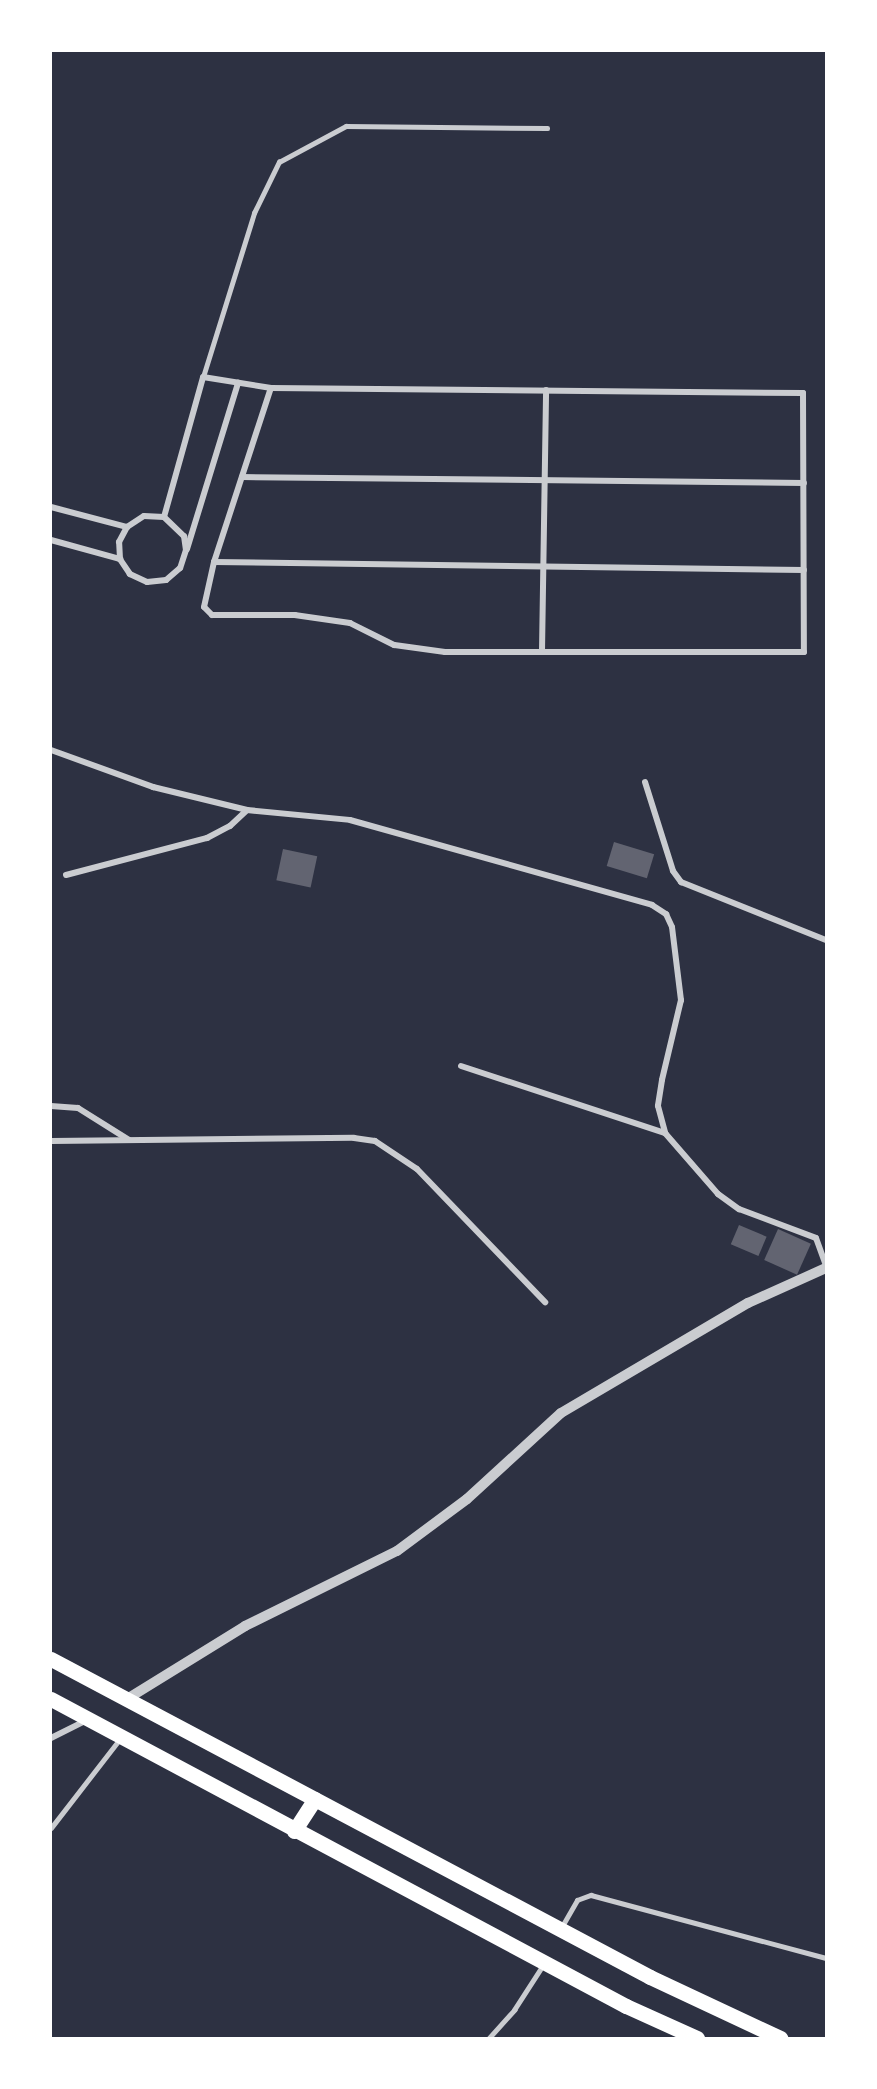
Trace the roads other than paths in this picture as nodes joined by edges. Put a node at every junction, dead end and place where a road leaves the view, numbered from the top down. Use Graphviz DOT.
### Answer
graph roads {
  1 [pos="547,128"];
  2 [pos="203,377"];
  3 [pos="238,383"];
  4 [pos="272,388"];
  5 [pos="546,390"];
  6 [pos="242,477"];
  7 [pos="544,480"];
  8 [pos="804,483"];
  9 [pos="51,507"];
  10 [pos="164,517"];
  11 [pos="127,527"];
  12 [pos="51,540"];
  13 [pos="186,550"];
  14 [pos="120,559"];
  15 [pos="214,562"];
  16 [pos="544,567"];
  17 [pos="804,570"];
  18 [pos="542,651"];
  19 [pos="51,750"];
  20 [pos="645,783"];
  21 [pos="248,810"];
  22 [pos="66,874"];
  23 [pos="826,940"];
  24 [pos="461,1066"];
  25 [pos="51,1106"];
  26 [pos="665,1133"];
  27 [pos="129,1140"];
  28 [pos="51,1141"];
  29 [pos="826,1267"];
  30 [pos="545,1302"];
  31 [pos="51,1659"];
  32 [pos="51,1699"];
  33 [pos="127,1699"];
  34 [pos="90,1718"];
  35 [pos="123,1736"];
  36 [pos="51,1738"];
  37 [pos="315,1799"];
  38 [pos="51,1828"];
  39 [pos="294,1831"];
  40 [pos="561,1930"];
  41 [pos="826,1958"];
  42 [pos="544,1963"];
  43 [pos="689,2036"];
  44 [pos="489,2038"];
  45 [pos="780,2038"];
  1 -- 2 [label="lane"];
  2 -- 3 [label="street"];
  2 -- 10 [label="street"];
  3 -- 4 [label="street"];
  3 -- 13 [label="street"];
  4 -- 5 [label="street"];
  4 -- 6 [label="street"];
  5 -- 7 [label="street"];
  5 -- 8 [label="street"];
  6 -- 7 [label="street"];
  6 -- 15 [label="street"];
  7 -- 8 [label="street"];
  7 -- 16 [label="street"];
  8 -- 17 [label="street"];
  9 -- 11 [label="street"];
  10 -- 11 [label="street"];
  10 -- 13 [label="street"];
  11 -- 14 [label="street"];
  12 -- 14 [label="street"];
  13 -- 14 [label="street"];
  15 -- 16 [label="street"];
  15 -- 18 [label="street"];
  16 -- 17 [label="street"];
  16 -- 18 [label="street"];
  17 -- 18 [label="street"];
  19 -- 21 [label="street"];
  20 -- 23 [label="street"];
  21 -- 22 [label="street"];
  21 -- 26 [label="street"];
  24 -- 26 [label="street"];
  25 -- 27 [label="street"];
  26 -- 29 [label="street"];
  27 -- 28 [label="street"];
  27 -- 30 [label="street"];
  29 -- 33 [label="street"];
  31 -- 33 [label="highway"];
  32 -- 34 [label="highway"];
  33 -- 37 [label="highway"];
  34 -- 35 [label="highway"];
  34 -- 36 [label="street"];
  35 -- 38 [label="lane"];
  35 -- 39 [label="highway"];
  37 -- 39 [label="highway"];
  37 -- 40 [label="highway"];
  39 -- 42 [label="highway"];
  40 -- 41 [label="lane"];
  40 -- 45 [label="highway"];
  42 -- 43 [label="highway"];
  42 -- 44 [label="lane"];
}
